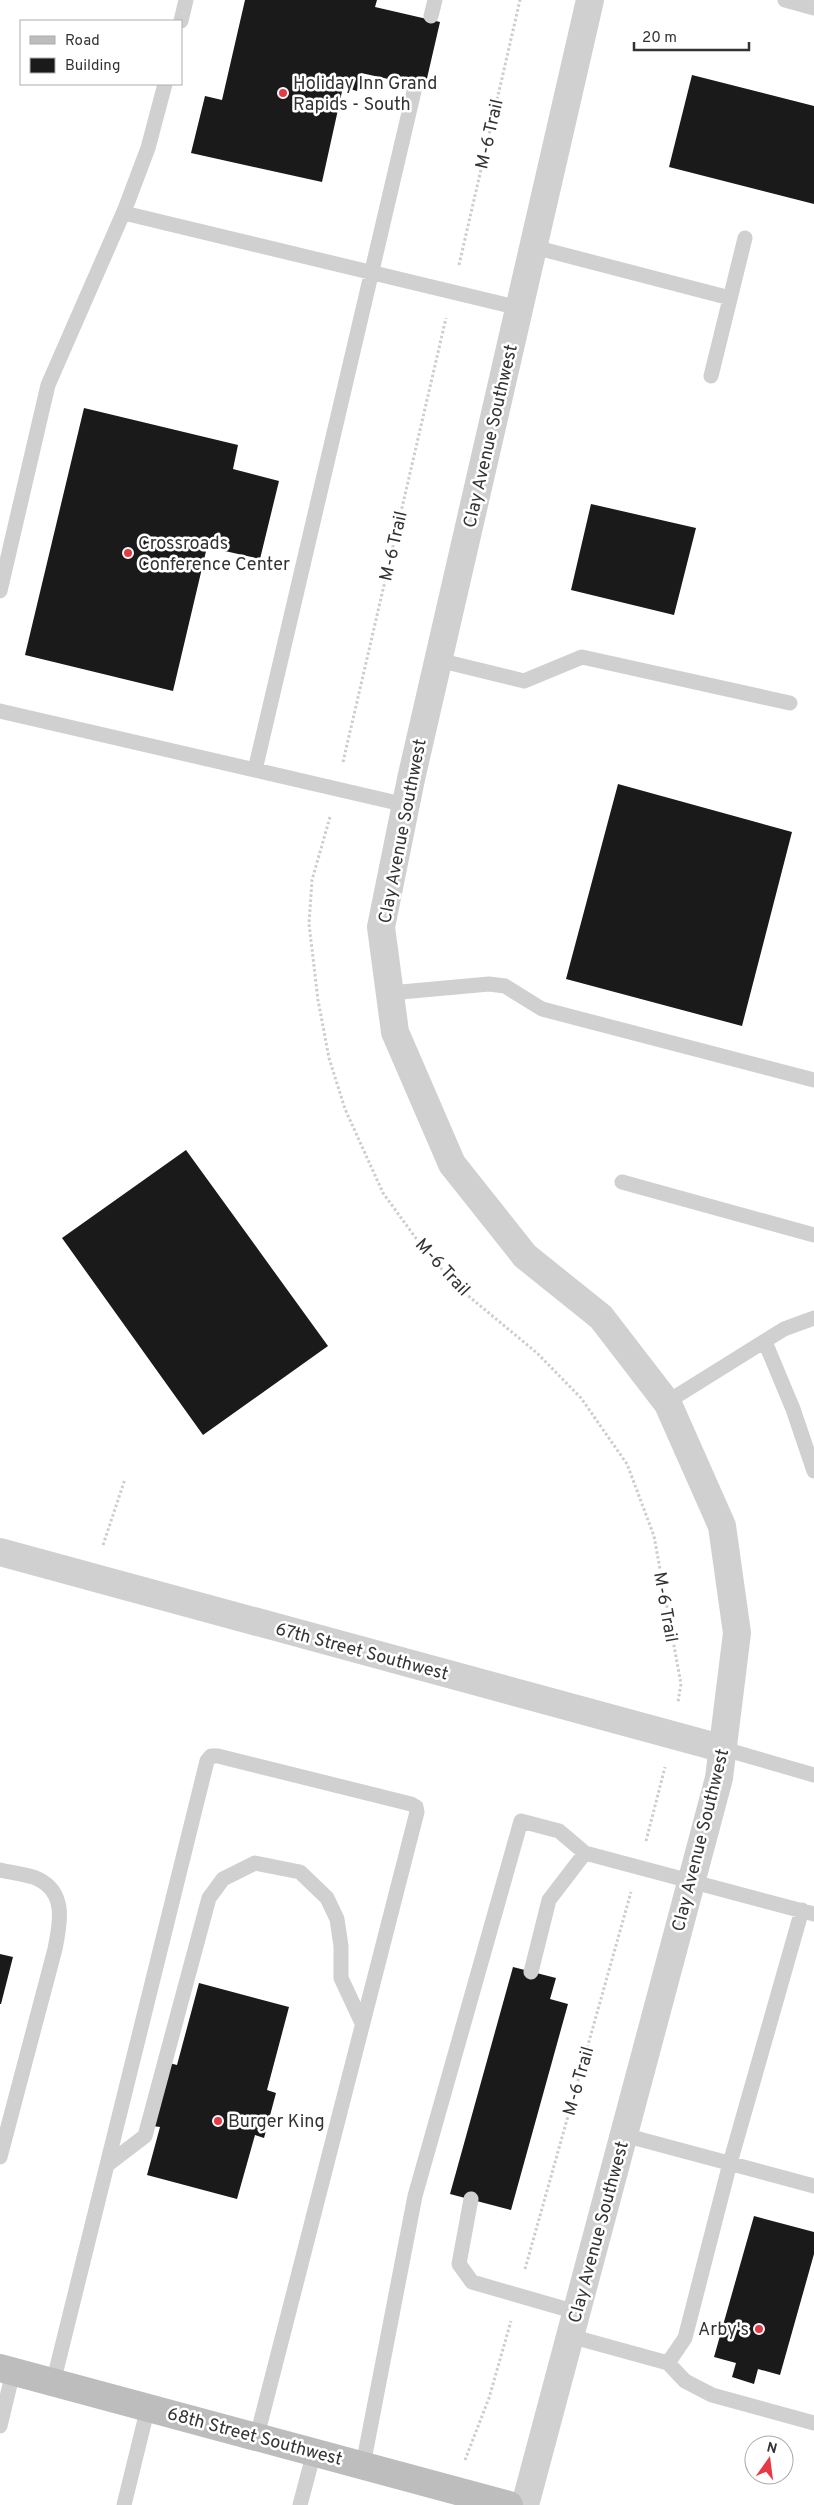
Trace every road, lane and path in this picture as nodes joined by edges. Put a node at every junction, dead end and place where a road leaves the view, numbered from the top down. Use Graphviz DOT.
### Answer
graph roads {
  1 [pos="186,0"];
  2 [pos="435,0"];
  3 [pos="520,0"];
  4 [pos="590,0"];
  5 [pos="785,0"];
  6 [pos="814,8"];
  7 [pos="431,16"];
  8 [pos="181,20"];
  9 [pos="165,85"];
  10 [pos="414,87"];
  11 [pos="124,213"];
  12 [pos="745,238"];
  13 [pos="534,247"];
  14 [pos="458,268"];
  15 [pos="372,271"];
  16 [pos="730,298"];
  17 [pos="520,308"];
  18 [pos="446,317"];
  19 [pos="711,376"];
  20 [pos="0,590"];
  21 [pos="438,660"];
  22 [pos="790,703"];
  23 [pos="0,711"];
  24 [pos="343,766"];
  25 [pos="255,770"];
  26 [pos="406,805"];
  27 [pos="329,818"];
  28 [pos="390,993"];
  29 [pos="814,1080"];
  30 [pos="622,1182"];
  31 [pos="814,1234"];
  32 [pos="814,1318"];
  33 [pos="765,1342"];
  34 [pos="667,1402"];
  35 [pos="814,1472"];
  36 [pos="125,1479"];
  37 [pos="0,1552"];
  38 [pos="91,1578"];
  39 [pos="678,1671"];
  40 [pos="724,1750"];
  41 [pos="814,1775"];
  42 [pos="660,1784"];
  43 [pos="647,1835"];
  44 [pos="585,1853"];
  45 [pos="0,1870"];
  46 [pos="692,1880"];
  47 [pos="629,1898"];
  48 [pos="808,1912"];
  49 [pos="531,1972"];
  50 [pos="362,2023"];
  51 [pos="624,2134"];
  52 [pos="0,2158"];
  53 [pos="730,2163"];
  54 [pos="107,2165"];
  55 [pos="814,2186"];
  56 [pos="471,2199"];
  57 [pos="526,2265"];
  58 [pos="510,2322"];
  59 [pos="573,2324"];
  60 [pos="668,2363"];
  61 [pos="7,2370"];
  62 [pos="53,2383"];
  63 [pos="148,2407"];
  64 [pos="479,2421"];
  65 [pos="814,2423"];
  66 [pos="0,2426"];
  67 [pos="257,2436"];
  68 [pos="314,2452"];
  69 [pos="363,2465"];
  70 [pos="124,2505"];
  71 [pos="300,2505"];
  72 [pos="509,2505"];
  73 [pos="525,2505"];
  1 -- 8 [label="lane"];
  2 -- 7 [label="lane"];
  3 -- 14 [label="path, M-6 Trail"];
  4 -- 13 [label="street, Clay Avenue Southwest"];
  5 -- 6 [label="lane"];
  9 -- 11 [label="lane"];
  10 -- 15 [label="lane"];
  11 -- 15 [label="lane"];
  11 -- 20 [label="lane"];
  12 -- 16 [label="lane"];
  13 -- 16 [label="lane"];
  13 -- 17 [label="street, Clay Avenue Southwest"];
  15 -- 17 [label="lane"];
  15 -- 25 [label="lane"];
  16 -- 19 [label="lane"];
  17 -- 21 [label="street, Clay Avenue Southwest"];
  18 -- 24 [label="path, M-6 Trail"];
  21 -- 22 [label="lane"];
  21 -- 26 [label="street, Clay Avenue Southwest"];
  23 -- 25 [label="lane"];
  25 -- 26 [label="lane"];
  26 -- 28 [label="street, Clay Avenue Southwest"];
  27 -- 39 [label="path, M-6 Trail"];
  28 -- 29 [label="lane"];
  28 -- 34 [label="street, Clay Avenue Southwest"];
  30 -- 31 [label="lane"];
  32 -- 33 [label="lane"];
  33 -- 34 [label="lane"];
  33 -- 35 [label="lane"];
  34 -- 40 [label="street, Clay Avenue Southwest"];
  36 -- 38 [label="path"];
  37 -- 38 [label="street, 67th Street Southwest"];
  38 -- 40 [label="street, 67th Street Southwest"];
  40 -- 41 [label="lane"];
  40 -- 46 [label="street, Clay Avenue Southwest"];
  42 -- 43 [label="path"];
  44 -- 46 [label="lane"];
  44 -- 49 [label="lane"];
  44 -- 69 [label="lane"];
  45 -- 52 [label="lane"];
  46 -- 48 [label="lane"];
  46 -- 51 [label="street, Clay Avenue Southwest"];
  47 -- 57 [label="path, M-6 Trail"];
  48 -- 53 [label="lane"];
  50 -- 54 [label="lane"];
  50 -- 54 [label="lane"];
  50 -- 67 [label="lane"];
  51 -- 53 [label="lane"];
  51 -- 59 [label="street, Clay Avenue Southwest"];
  53 -- 55 [label="lane"];
  53 -- 60 [label="lane"];
  54 -- 62 [label="lane"];
  56 -- 59 [label="lane"];
  58 -- 64 [label="path"];
  59 -- 60 [label="lane"];
  59 -- 73 [label="street, Clay Avenue Southwest"];
  60 -- 65 [label="lane"];
  61 -- 62 [label="main road, 68th Street Southwest"];
  61 -- 66 [label="lane"];
  62 -- 63 [label="main road, 68th Street Southwest"];
  63 -- 67 [label="main road, 68th Street Southwest"];
  63 -- 70 [label="lane"];
  67 -- 68 [label="main road, 68th Street Southwest"];
  68 -- 69 [label="main road, 68th Street Southwest"];
  68 -- 71 [label="lane"];
  69 -- 72 [label="main road, 68th Street Southwest"];
}
